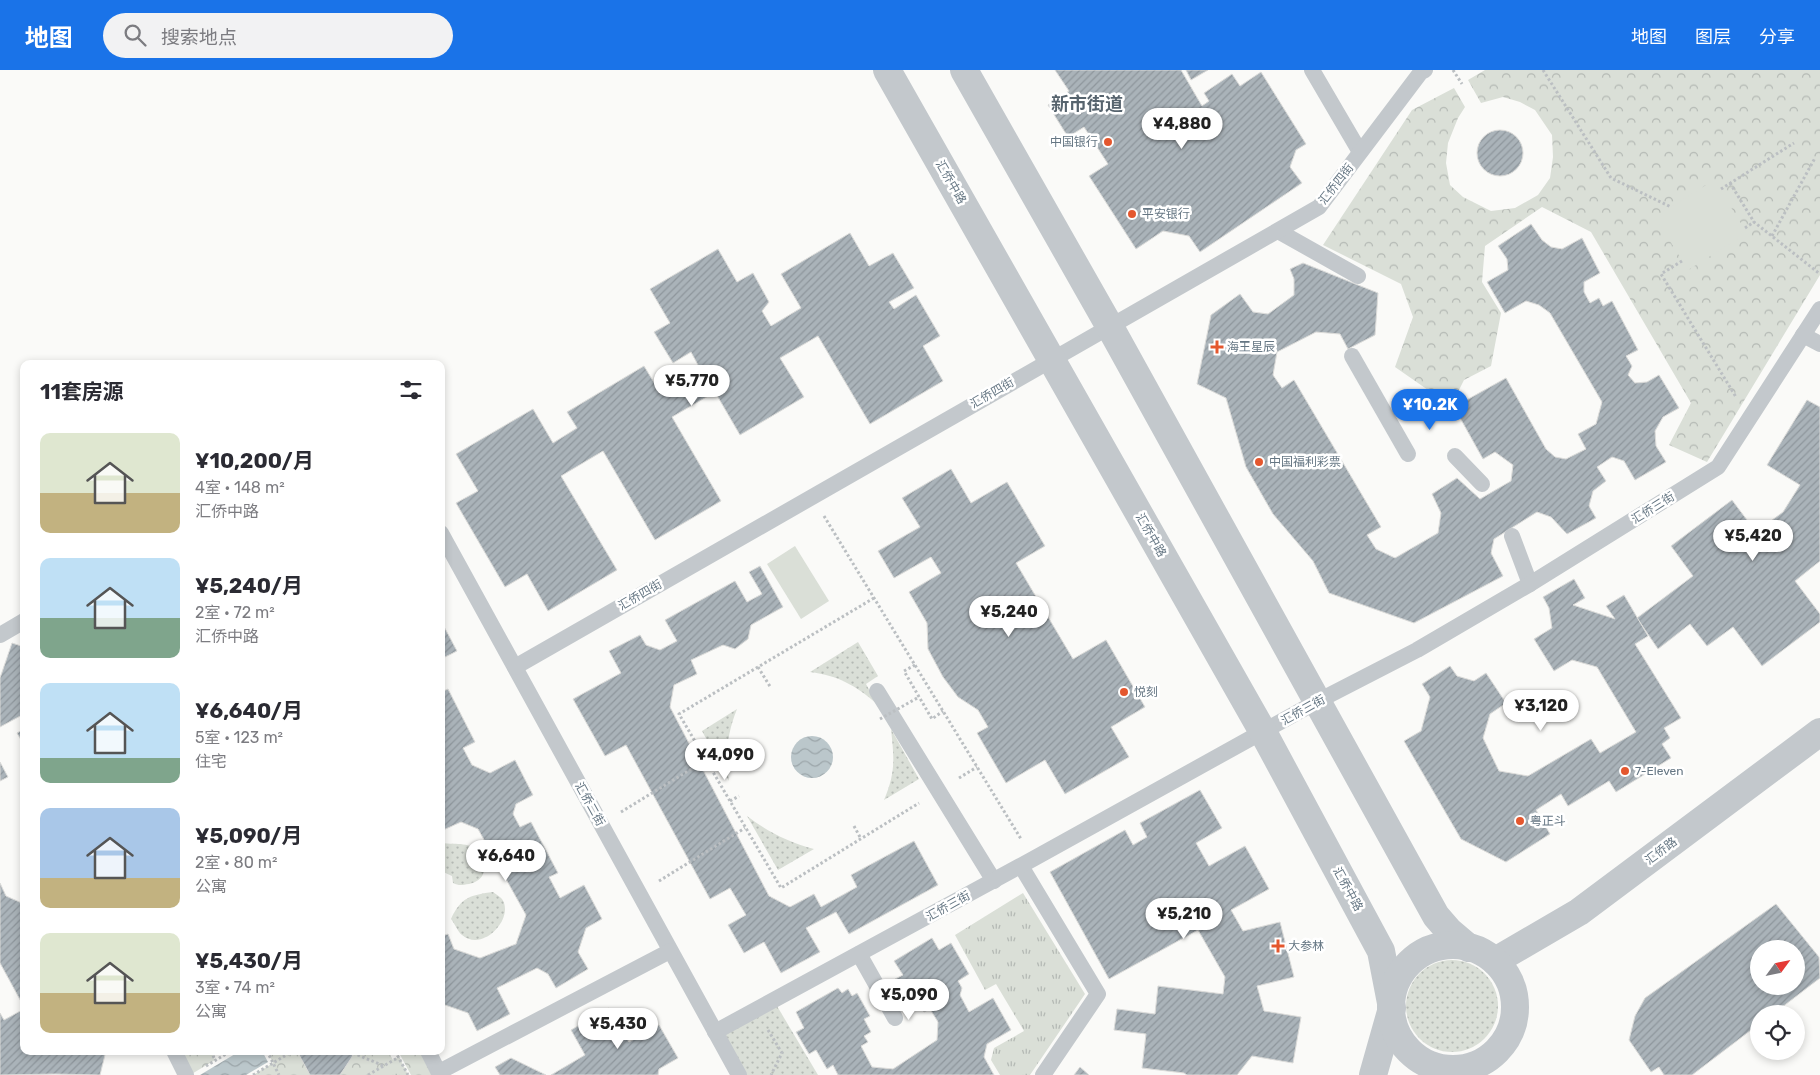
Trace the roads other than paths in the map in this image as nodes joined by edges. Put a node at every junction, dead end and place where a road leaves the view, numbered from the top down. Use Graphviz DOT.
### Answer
graph roads {
  1 [pos="887,70"];
  2 [pos="964,70"];
  3 [pos="1312,70"];
  4 [pos="1425,70"];
  5 [pos="1360,152"];
  6 [pos="1278,231"];
  7 [pos="1358,276"];
  8 [pos="1820,309"];
  9 [pos="1110,327"];
  10 [pos="1803,335"];
  11 [pos="1820,344"];
  12 [pos="1352,356"];
  13 [pos="1051,359"];
  14 [pos="1408,454"];
  15 [pos="1454,456"];
  16 [pos="1482,484"];
  17 [pos="1512,536"];
  18 [pos="445,540"];
  19 [pos="1530,584"];
  20 [pos="20,623"];
  21 [pos="0,635"];
  22 [pos="515,667"];
  23 [pos="877,691"];
  24 [pos="1318,701"];
  25 [pos="1263,732"];
  26 [pos="1820,732"];
  27 [pos="1027,863"];
  28 [pos="994,881"];
  29 [pos="1470,948"];
  30 [pos="670,951"];
  31 [pos="859,954"];
  32 [pos="1495,961"];
  33 [pos="1392,1008"];
  34 [pos="895,1018"];
  35 [pos="715,1032"];
  36 [pos="177,1055"];
  37 [pos="430,1055"];
  38 [pos="1459,1072"];
  39 [pos="192,1073"];
  40 [pos="439,1073"];
  41 [pos="739,1075"];
  42 [pos="1043,1075"];
  43 [pos="1373,1075"];
  1 -- 13 [label="street, 汇侨中路"];
  2 -- 9 [label="street"];
  3 -- 5 [label="lane"];
  4 -- 5 [label="lane, 汇侨四街"];
  5 -- 6 [label="lane, 汇侨四街"];
  6 -- 7 [label="lane"];
  6 -- 9 [label="lane, 汇侨四街"];
  8 -- 10 [label="lane, 汇侨三街"];
  9 -- 13 [label="lane, 汇侨四街"];
  9 -- 24 [label="street"];
  10 -- 11 [label="lane"];
  10 -- 19 [label="lane, 汇侨三街"];
  12 -- 14 [label="lane"];
  13 -- 22 [label="lane, 汇侨四街"];
  13 -- 25 [label="street, 汇侨中路"];
  15 -- 16 [label="lane"];
  17 -- 19 [label="lane"];
  18 -- 22 [label="lane, 汇侨二街"];
  19 -- 24 [label="lane, 汇侨三街"];
  20 -- 21 [label="lane"];
  22 -- 30 [label="lane, 汇侨二街"];
  23 -- 28 [label="lane"];
  24 -- 25 [label="lane, 汇侨三街"];
  24 -- 29 [label="street"];
  25 -- 27 [label="lane, 汇侨三街"];
  25 -- 33 [label="street, 汇侨中路"];
  26 -- 32 [label="street, 汇侨路"];
  27 -- 28 [label="lane, 汇侨三街"];
  27 -- 42 [label="lane"];
  28 -- 31 [label="lane, 汇侨三街"];
  29 -- 32 [label="street"];
  29 -- 33 [label="street"];
  30 -- 35 [label="lane, 汇侨二街"];
  30 -- 40 [label="lane"];
  31 -- 34 [label="lane"];
  31 -- 35 [label="lane, 汇侨三街"];
  32 -- 38 [label="street"];
  33 -- 38 [label="street"];
  33 -- 43 [label="street"];
  35 -- 41 [label="lane, 汇侨二街"];
  36 -- 39 [label="lane"];
  37 -- 40 [label="lane"];
}
